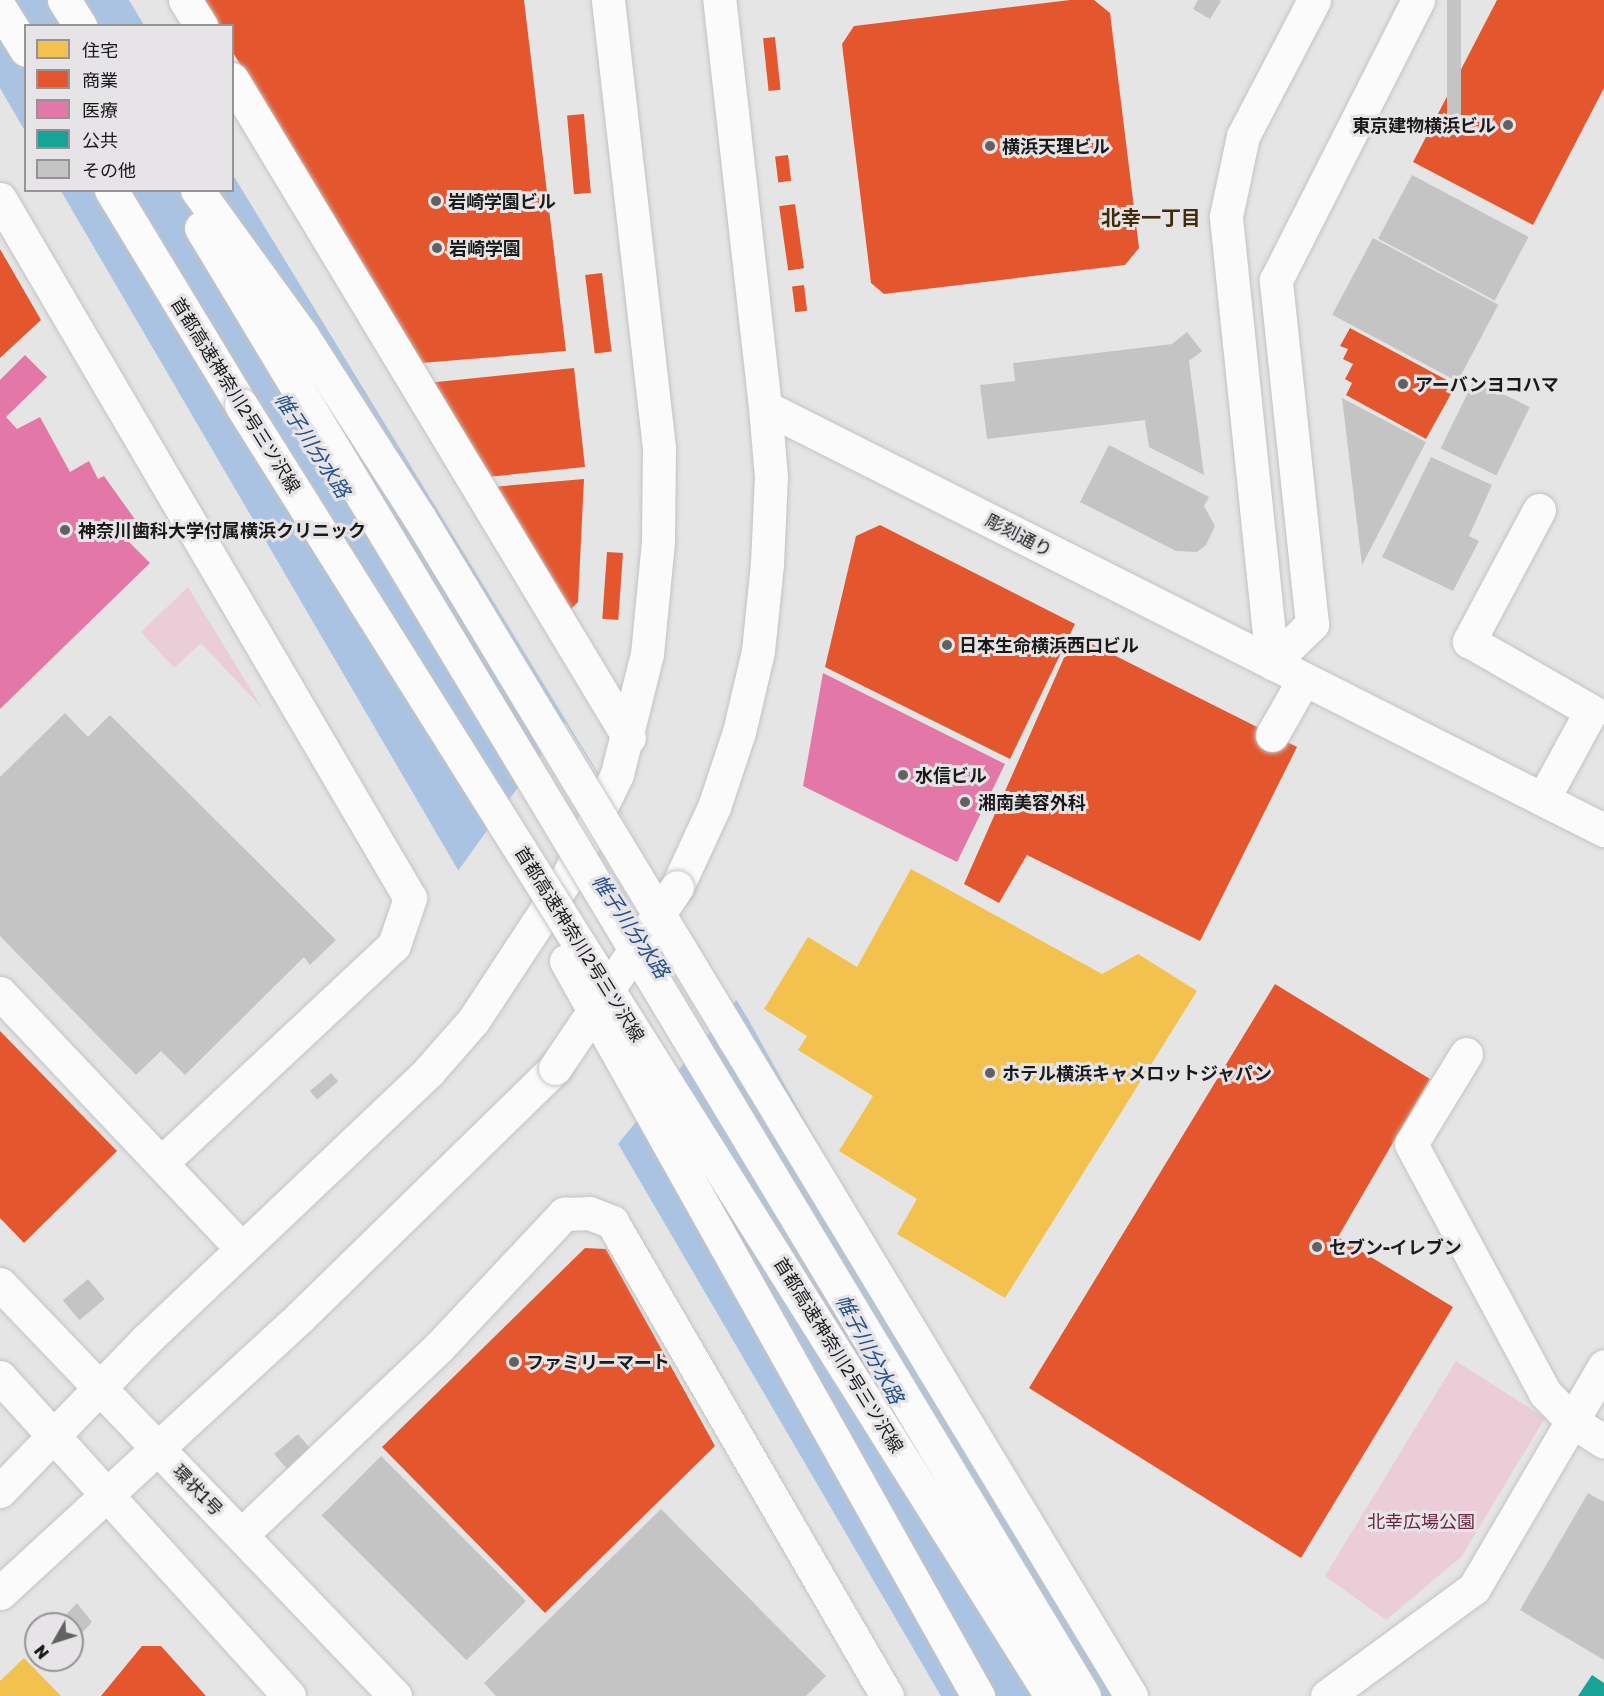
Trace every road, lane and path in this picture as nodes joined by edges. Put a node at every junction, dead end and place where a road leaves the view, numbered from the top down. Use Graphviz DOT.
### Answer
graph roads {
  1 [pos="64,0"];
  2 [pos="185,0"];
  3 [pos="608,0"];
  4 [pos="719,0"];
  5 [pos="1314,0"];
  6 [pos="1418,0"];
  7 [pos="0,8"];
  8 [pos="79,24"];
  9 [pos="200,24"];
  10 [pos="24,47"];
  11 [pos="234,82"];
  12 [pos="112,192"];
  13 [pos="180,192"];
  14 [pos="198,192"];
  15 [pos="0,199"];
  16 [pos="241,405"];
  17 [pos="765,407"];
  18 [pos="1539,510"];
  19 [pos="1272,663"];
  20 [pos="1304,679"];
  21 [pos="1272,735"];
  22 [pos="629,738"];
  23 [pos="1543,799"];
  24 [pos="1604,830"];
  25 [pos="0,993"];
  26 [pos="1466,1054"];
  27 [pos="161,1163"];
  28 [pos="242,1249"];
  29 [pos="0,1284"];
  30 [pos="1604,1366"];
  31 [pos="0,1377"];
  32 [pos="100,1389"];
  33 [pos="1572,1421"];
  34 [pos="57,1436"];
  35 [pos="1604,1442"];
  36 [pos="158,1448"];
  37 [pos="0,1491"];
  38 [pos="105,1493"];
  39 [pos="241,1535"];
  40 [pos="0,1593"];
  41 [pos="289,1696"];
  42 [pos="395,1696"];
  43 [pos="887,1696"];
  44 [pos="978,1696"];
  45 [pos="1051,1696"];
  46 [pos="1084,1696"];
  47 [pos="1131,1696"];
  48 [pos="1327,1696"];
  1 -- 8 [label="main road"];
  2 -- 9 [label="main road"];
  3 -- 22 [label="main road"];
  4 -- 17 [label="main road"];
  5 -- 19 [label="main road"];
  6 -- 19 [label="main road"];
  7 -- 10 [label="main road"];
  11 -- 22 [label="main road"];
  12 -- 16 [label="main road, 首都高速神奈川2号三ツ沢線"];
  13 -- 46 [label="main road, 首都高速神奈川2号三ツ沢線, bridge"];
  14 -- 47 [label="main road, bridge"];
  15 -- 27 [label="main road"];
  16 -- 44 [label="main road, bridge"];
  16 -- 45 [label="main road, 首都高速神奈川2号三ツ沢線, bridge"];
  17 -- 19 [label="main road, 彫刻通り"];
  17 -- 36 [label="main road, bridge"];
  18 -- 23 [label="main road"];
  19 -- 20 [label="main road, 彫刻通り"];
  20 -- 21 [label="main road"];
  20 -- 23 [label="main road, 彫刻通り"];
  22 -- 28 [label="main road, bridge"];
  23 -- 24 [label="main road, 彫刻通り"];
  25 -- 27 [label="main road"];
  26 -- 33 [label="main road"];
  27 -- 28 [label="main road"];
  28 -- 32 [label="main road"];
  29 -- 32 [label="main road, 環状1号"];
  30 -- 33 [label="main road"];
  31 -- 34 [label="main road"];
  32 -- 34 [label="main road"];
  32 -- 36 [label="main road, 環状1号"];
  33 -- 35 [label="main road"];
  33 -- 48 [label="main road"];
  34 -- 37 [label="main road"];
  34 -- 38 [label="main road"];
  36 -- 38 [label="main road"];
  36 -- 39 [label="main road, 環状1号"];
  38 -- 40 [label="main road"];
  38 -- 41 [label="main road"];
  39 -- 42 [label="main road, 環状1号"];
  39 -- 43 [label="main road"];
}
